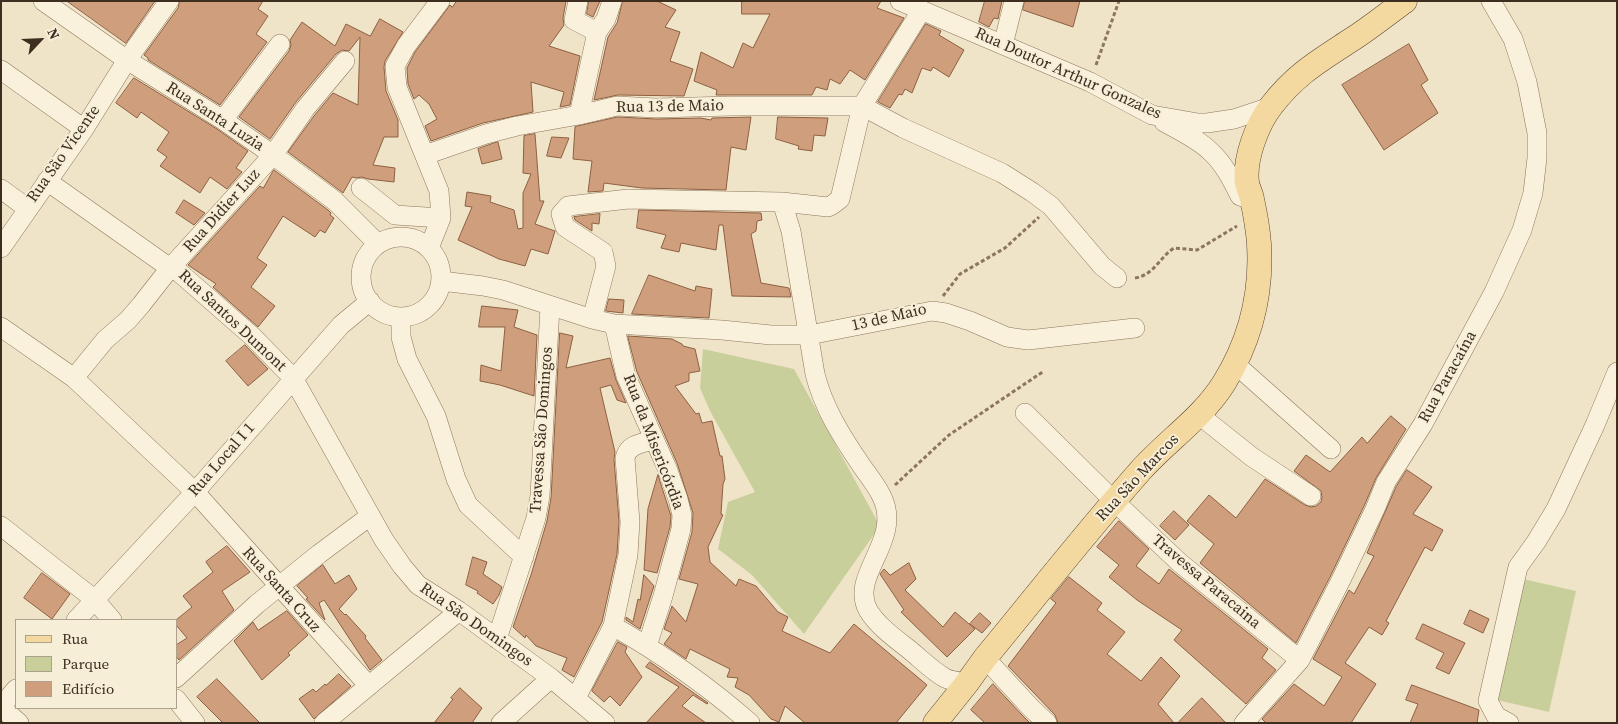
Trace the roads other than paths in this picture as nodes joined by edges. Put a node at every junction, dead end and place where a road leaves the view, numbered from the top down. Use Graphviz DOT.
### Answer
graph roads {
  1 [pos="43,1"];
  2 [pos="169,1"];
  3 [pos="440,1"];
  4 [pos="578,1"];
  5 [pos="612,1"];
  6 [pos="900,1"];
  7 [pos="1014,1"];
  8 [pos="1405,1"];
  9 [pos="1491,1"];
  10 [pos="921,11"];
  11 [pos="597,32"];
  12 [pos="280,44"];
  13 [pos="1003,45"];
  14 [pos="127,60"];
  15 [pos="345,61"];
  16 [pos="1,70"];
  17 [pos="862,106"];
  18 [pos="1270,107"];
  19 [pos="579,115"];
  20 [pos="1152,115"];
  21 [pos="223,120"];
  22 [pos="84,129"];
  23 [pos="273,155"];
  24 [pos="425,155"];
  25 [pos="48,180"];
  26 [pos="360,188"];
  27 [pos="1,189"];
  28 [pos="782,202"];
  29 [pos="27,208"];
  30 [pos="1254,208"];
  31 [pos="441,218"];
  32 [pos="378,244"];
  33 [pos="1,248"];
  34 [pos="428,248"];
  35 [pos="171,267"];
  36 [pos="1117,278"];
  37 [pos="441,281"];
  38 [pos="370,302"];
  39 [pos="550,306"];
  40 [pos="401,317"];
  41 [pos="592,319"];
  42 [pos="614,324"];
  43 [pos="1,327"];
  44 [pos="1135,328"];
  45 [pos="809,335"];
  46 [pos="1234,363"];
  47 [pos="1617,372"];
  48 [pos="74,378"];
  49 [pos="293,378"];
  50 [pos="1026,413"];
  51 [pos="1198,414"];
  52 [pos="654,440"];
  53 [pos="1331,449"];
  54 [pos="195,492"];
  55 [pos="1310,496"];
  56 [pos="1114,501"];
  57 [pos="370,516"];
  58 [pos="1,526"];
  59 [pos="524,557"];
  60 [pos="278,587"];
  61 [pos="94,599"];
  62 [pos="459,611"];
  63 [pos="77,619"];
  64 [pos="111,619"];
  65 [pos="613,626"];
  66 [pos="497,639"];
  67 [pos="646,646"];
  68 [pos="985,658"];
  69 [pos="1300,660"];
  70 [pos="178,676"];
  71 [pos="551,678"];
  72 [pos="968,683"];
  73 [pos="369,686"];
  74 [pos="15,690"];
  75 [pos="576,698"];
  76 [pos="178,702"];
  77 [pos="1,707"];
  78 [pos="939,721"];
  79 [pos="20,723"];
  80 [pos="195,723"];
  81 [pos="324,723"];
  82 [pos="501,723"];
  83 [pos="605,723"];
  84 [pos="750,723"];
  85 [pos="1047,723"];
  86 [pos="1244,723"];
  87 [pos="1508,723"];
  1 -- 14 [label="street, Rua Santa Luzia"];
  2 -- 14 [label="street, Rua São Vicente"];
  3 -- 24 [label="street"];
  4 -- 11 [label="street"];
  5 -- 11 [label="street"];
  6 -- 10 [label="street, Rua Doutor Arthur Gonzales"];
  7 -- 13 [label="street"];
  8 -- 18 [label="main road, Rua São Marcos"];
  9 -- 69 [label="street, Rua Paracaína"];
  10 -- 13 [label="street, Rua Doutor Arthur Gonzales"];
  10 -- 17 [label="street"];
  11 -- 19 [label="street"];
  12 -- 21 [label="street"];
  13 -- 20 [label="street, Rua Doutor Arthur Gonzales"];
  14 -- 21 [label="street, Rua Santa Luzia"];
  14 -- 22 [label="street, Rua São Vicente"];
  15 -- 23 [label="street, Rua Didier Luz"];
  16 -- 22 [label="street"];
  17 -- 19 [label="street, Rua 13 de Maio"];
  17 -- 28 [label="street"];
  17 -- 36 [label="street, Rua 13 de Maio"];
  18 -- 20 [label="street, Rua Doutor Arthur Gonzales"];
  18 -- 30 [label="main road, Rua São Marcos"];
  19 -- 24 [label="street, Rua 13 de Maio"];
  20 -- 30 [label="street"];
  21 -- 23 [label="street, Rua Santa Luzia"];
  22 -- 25 [label="street, Rua São Vicente"];
  23 -- 32 [label="street, Rua Santa Luzia"];
  23 -- 35 [label="street, Rua Didier Luz"];
  24 -- 31 [label="street"];
  25 -- 29 [label="street, Rua São Vicente"];
  25 -- 35 [label="street"];
  26 -- 31 [label="street"];
  27 -- 29 [label="street"];
  28 -- 41 [label="street"];
  28 -- 45 [label="street"];
  29 -- 33 [label="street, Rua São Vicente"];
  30 -- 46 [label="main road, Rua São Marcos"];
  31 -- 34 [label="street"];
  32 -- 34 [label="street"];
  32 -- 38 [label="street"];
  34 -- 37 [label="street"];
  35 -- 48 [label="street, Rua Didier Luz"];
  35 -- 49 [label="street, Rua Santos Dumont"];
  37 -- 39 [label="street, 13 de Maio"];
  37 -- 40 [label="street"];
  38 -- 40 [label="street"];
  38 -- 49 [label="street, Rua Local I 1"];
  39 -- 41 [label="street, 13 de Maio"];
  39 -- 59 [label="street, Travessa São Domingos"];
  40 -- 59 [label="street"];
  41 -- 42 [label="street, 13 de Maio"];
  42 -- 45 [label="street, 13 de Maio"];
  42 -- 52 [label="street, Rua da Misericórdia"];
  43 -- 48 [label="street, Rua Santa Cruz"];
  44 -- 45 [label="street, 13 de Maio"];
  45 -- 72 [label="street"];
  46 -- 51 [label="main road, Rua São Marcos"];
  46 -- 53 [label="street"];
  47 -- 87 [label="street"];
  48 -- 54 [label="street, Rua Santa Cruz"];
  49 -- 54 [label="street, Rua Local I 1"];
  49 -- 57 [label="street, Rua São Domingos"];
  50 -- 56 [label="street, Travessa Paracaina"];
  51 -- 55 [label="street"];
  51 -- 56 [label="main road, Rua São Marcos"];
  52 -- 65 [label="street"];
  52 -- 67 [label="street, Rua da Misericórdia"];
  54 -- 60 [label="street, Rua Santa Cruz"];
  54 -- 61 [label="street, Rua Local I 1"];
  56 -- 68 [label="main road, Rua São Marcos"];
  56 -- 69 [label="street, Travessa Paracaina"];
  57 -- 60 [label="street"];
  57 -- 62 [label="street, Rua São Domingos"];
  58 -- 61 [label="street"];
  59 -- 66 [label="street, Travessa São Domingos"];
  60 -- 70 [label="street"];
  60 -- 73 [label="street, Rua Santa Cruz"];
  61 -- 63 [label="street, Rua Local I 1"];
  61 -- 64 [label="street"];
  62 -- 66 [label="street, Rua São Domingos"];
  62 -- 73 [label="street"];
  65 -- 67 [label="street"];
  65 -- 75 [label="street"];
  66 -- 71 [label="street, Rua São Domingos"];
  67 -- 84 [label="street"];
  68 -- 72 [label="main road, Rua São Marcos"];
  68 -- 85 [label="street"];
  69 -- 86 [label="street, Rua Paracaína"];
  71 -- 75 [label="street, Rua São Domingos"];
  71 -- 82 [label="street"];
  72 -- 78 [label="main road, Rua São Marcos"];
  73 -- 81 [label="street"];
  74 -- 77 [label="street"];
  75 -- 83 [label="street, Rua São Domingos"];
  76 -- 80 [label="street"];
  77 -- 79 [label="street"];
}
